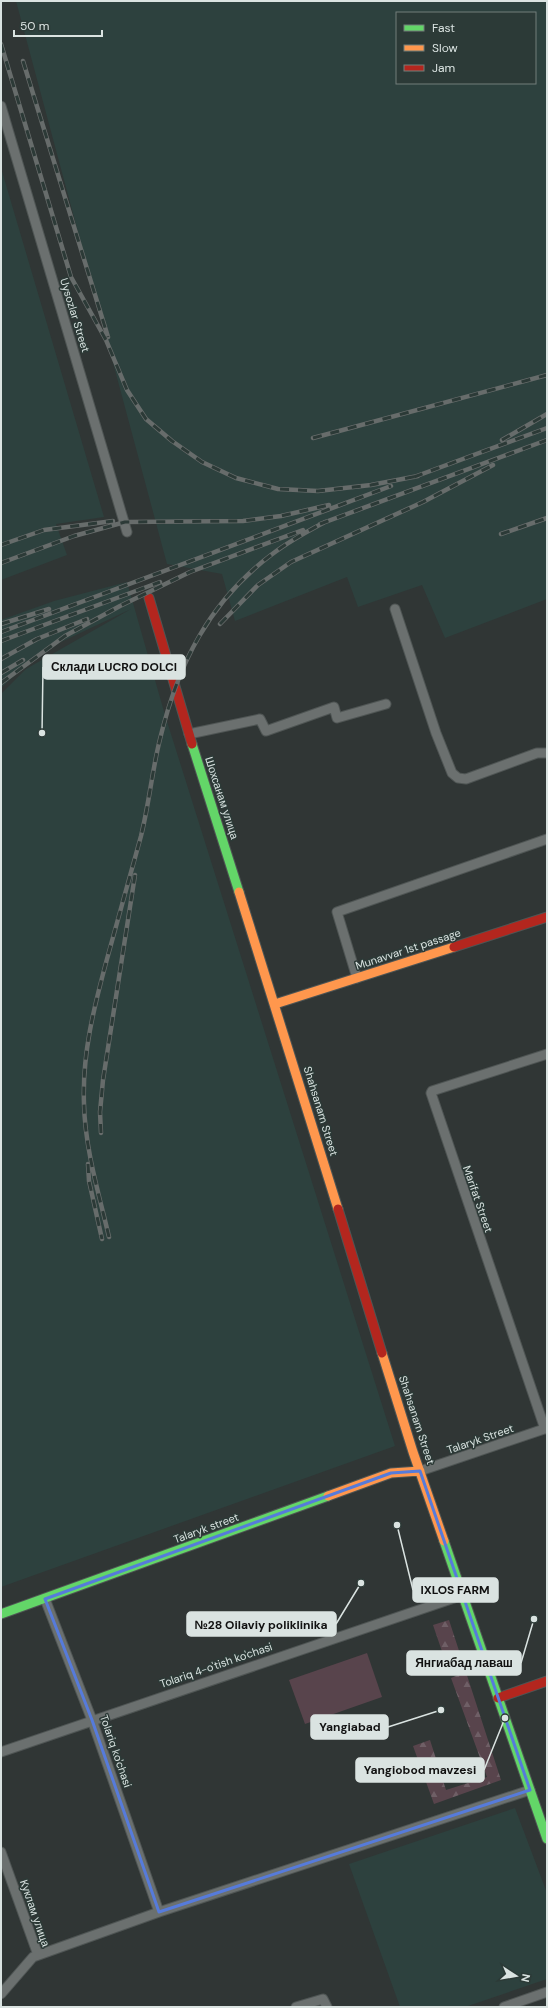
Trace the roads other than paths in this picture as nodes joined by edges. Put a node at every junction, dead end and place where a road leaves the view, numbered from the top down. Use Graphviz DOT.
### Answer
graph roads {
  1 [pos="1,106"];
  2 [pos="127,532"];
  3 [pos="149,598"];
  4 [pos="395,609"];
  5 [pos="386,704"];
  6 [pos="189,734"];
  7 [pos="547,753"];
  8 [pos="547,839"];
  9 [pos="547,917"];
  10 [pos="357,978"];
  11 [pos="276,1004"];
  12 [pos="546,1056"];
  13 [pos="546,1429"];
  14 [pos="420,1471"];
  15 [pos="463,1595"];
  16 [pos="44,1599"];
  17 [pos="1,1614"];
  18 [pos="547,1682"];
  19 [pos="498,1698"];
  20 [pos="92,1720"];
  21 [pos="1,1752"];
  22 [pos="530,1790"];
  23 [pos="547,1839"];
  24 [pos="1,1852"];
  25 [pos="159,1912"];
  26 [pos="38,1955"];
  27 [pos="547,1992"];
  28 [pos="1,1994"];
  29 [pos="296,2007"];
  30 [pos="327,2007"];
  31 [pos="504,2007"];
  1 -- 2 [label="street, Uysozlar Street"];
  3 -- 6 [label="street, Шохсанам улица"];
  4 -- 7 [label="street"];
  5 -- 6 [label="street"];
  6 -- 11 [label="street, Шохсанам улица"];
  8 -- 10 [label="street"];
  9 -- 10 [label="street, Munavvar 1st passage"];
  10 -- 11 [label="street, Munavvar 1st passage"];
  11 -- 14 [label="street, Shahsanam Street"];
  12 -- 13 [label="street, Marifat Street"];
  13 -- 14 [label="street, Talaryk Street"];
  14 -- 15 [label="street, Shahsanam Street"];
  14 -- 16 [label="street, Talaryk street"];
  15 -- 19 [label="street, Shahsanam Street"];
  15 -- 20 [label="street, Tolariq 4-o'tish ko'chasi"];
  16 -- 17 [label="street, Talaryk street"];
  16 -- 20 [label="street, Tolariq ko'chasi"];
  18 -- 19 [label="street"];
  19 -- 22 [label="street, Shahsanam Street"];
  20 -- 21 [label="street, Tolariq 4-o'tish ko'chasi"];
  20 -- 25 [label="street, Tolariq ko'chasi"];
  22 -- 23 [label="street, Shahsanam Street"];
  22 -- 25 [label="street"];
  24 -- 26 [label="street, Куклам улица"];
  25 -- 26 [label="street"];
  26 -- 28 [label="street, Куклам улица"];
  27 -- 31 [label="street"];
  29 -- 30 [label="street"];
}
